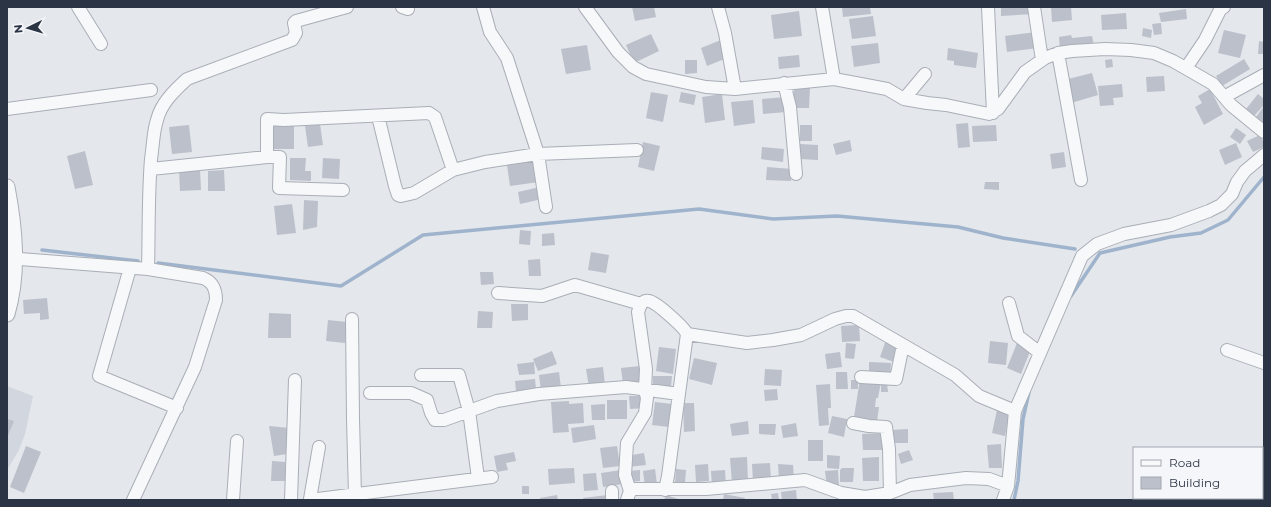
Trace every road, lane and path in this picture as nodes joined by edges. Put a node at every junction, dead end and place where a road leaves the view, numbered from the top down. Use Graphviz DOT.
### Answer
graph roads {
  1 [pos="78,7"];
  2 [pos="347,7"];
  3 [pos="483,7"];
  4 [pos="585,7"];
  5 [pos="718,7"];
  6 [pos="822,7"];
  7 [pos="988,7"];
  8 [pos="1034,7"];
  9 [pos="1224,7"];
  10 [pos="101,44"];
  11 [pos="1058,53"];
  12 [pos="1042,60"];
  13 [pos="1186,68"];
  14 [pos="925,74"];
  15 [pos="1264,75"];
  16 [pos="834,79"];
  17 [pos="784,83"];
  18 [pos="735,89"];
  19 [pos="151,90"];
  20 [pos="1224,96"];
  21 [pos="904,99"];
  22 [pos="7,110"];
  23 [pos="993,113"];
  24 [pos="378,116"];
  25 [pos="1264,132"];
  26 [pos="637,150"];
  27 [pos="538,154"];
  28 [pos="1264,155"];
  29 [pos="266,157"];
  30 [pos="151,169"];
  31 [pos="453,170"];
  32 [pos="796,174"];
  33 [pos="1081,180"];
  34 [pos="7,187"];
  35 [pos="343,190"];
  36 [pos="546,206"];
  37 [pos="11,257"];
  38 [pos="130,268"];
  39 [pos="148,269"];
  40 [pos="498,293"];
  41 [pos="1009,303"];
  42 [pos="641,304"];
  43 [pos="7,314"];
  44 [pos="352,319"];
  45 [pos="687,334"];
  46 [pos="903,345"];
  47 [pos="1227,350"];
  48 [pos="1040,353"];
  49 [pos="1264,363"];
  50 [pos="421,375"];
  51 [pos="861,377"];
  52 [pos="295,380"];
  53 [pos="645,390"];
  54 [pos="370,393"];
  55 [pos="679,394"];
  56 [pos="177,408"];
  57 [pos="469,411"];
  58 [pos="1015,411"];
  59 [pos="853,423"];
  60 [pos="237,441"];
  61 [pos="319,447"];
  62 [pos="492,477"];
  63 [pos="478,478"];
  64 [pos="1008,486"];
  65 [pos="665,490"];
  66 [pos="890,493"];
  67 [pos="355,495"];
  68 [pos="629,495"];
  69 [pos="133,500"];
  70 [pos="233,500"];
  71 [pos="291,500"];
  72 [pos="310,500"];
  73 [pos="1004,500"];
  1 -- 10 [label="street"];
  2 -- 30 [label="street"];
  3 -- 27 [label="street"];
  4 -- 18 [label="street"];
  5 -- 18 [label="street"];
  6 -- 16 [label="street"];
  7 -- 23 [label="street"];
  8 -- 12 [label="street"];
  9 -- 13 [label="street"];
  11 -- 12 [label="street"];
  11 -- 13 [label="street"];
  11 -- 33 [label="street"];
  12 -- 23 [label="street"];
  13 -- 20 [label="street"];
  14 -- 21 [label="street"];
  15 -- 20 [label="street"];
  16 -- 17 [label="street"];
  16 -- 21 [label="street"];
  17 -- 18 [label="street"];
  17 -- 32 [label="street"];
  19 -- 22 [label="street"];
  20 -- 25 [label="street"];
  21 -- 23 [label="street"];
  24 -- 29 [label="street"];
  24 -- 31 [label="street"];
  24 -- 31 [label="street"];
  26 -- 27 [label="street"];
  27 -- 31 [label="street"];
  27 -- 36 [label="street"];
  28 -- 48 [label="street"];
  29 -- 30 [label="street"];
  29 -- 35 [label="street"];
  30 -- 39 [label="street"];
  34 -- 37 [label="street"];
  37 -- 38 [label="street"];
  37 -- 43 [label="street"];
  38 -- 39 [label="street"];
  38 -- 56 [label="street"];
  39 -- 56 [label="street"];
  40 -- 42 [label="street"];
  41 -- 48 [label="street"];
  42 -- 45 [label="street"];
  42 -- 53 [label="street"];
  44 -- 67 [label="street"];
  45 -- 46 [label="street"];
  45 -- 55 [label="street"];
  46 -- 51 [label="street"];
  46 -- 58 [label="street"];
  47 -- 49 [label="street"];
  48 -- 58 [label="street"];
  50 -- 57 [label="street"];
  52 -- 71 [label="street"];
  53 -- 55 [label="street"];
  53 -- 57 [label="street"];
  53 -- 68 [label="street"];
  54 -- 57 [label="street"];
  55 -- 65 [label="street"];
  56 -- 69 [label="street"];
  57 -- 63 [label="street"];
  58 -- 64 [label="street"];
  59 -- 66 [label="street"];
  60 -- 70 [label="street"];
  61 -- 72 [label="street"];
  62 -- 63 [label="street"];
  63 -- 67 [label="street"];
  64 -- 66 [label="street"];
  64 -- 73 [label="street"];
  65 -- 66 [label="street"];
  65 -- 68 [label="street"];
  67 -- 72 [label="street"];
}
